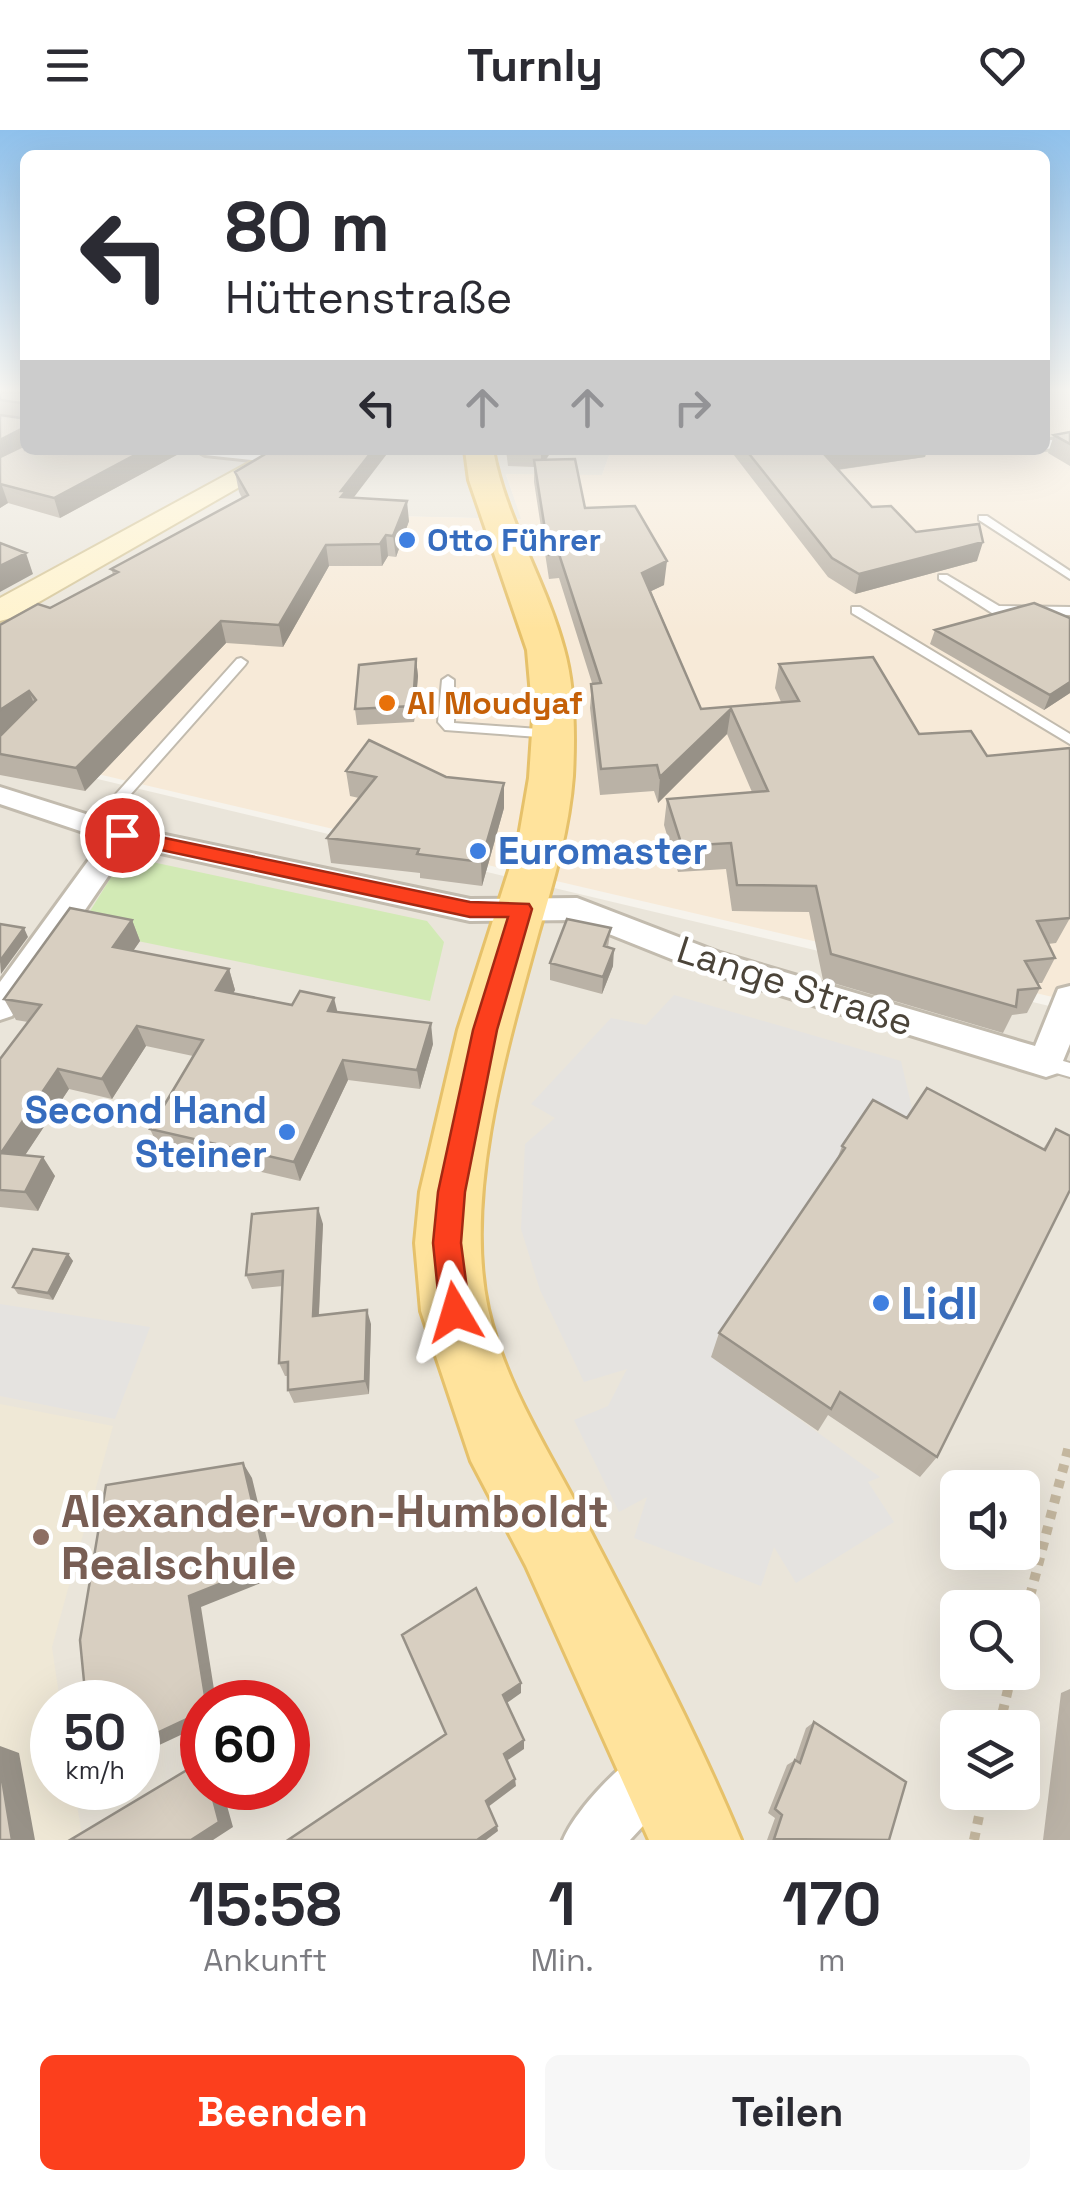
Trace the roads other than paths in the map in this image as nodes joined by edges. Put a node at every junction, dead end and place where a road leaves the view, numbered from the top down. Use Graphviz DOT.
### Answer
graph roads {
  1 [pos="253,472"];
  2 [pos="483,472"];
  3 [pos="983,518"];
  4 [pos="1070,576"];
  5 [pos="943,577"];
  6 [pos="856,610"];
  7 [pos="0,611"];
  8 [pos="1070,611"];
  9 [pos="242,662"];
  10 [pos="448,680"];
  11 [pos="552,734"];
  12 [pos="1070,740"];
  13 [pos="0,794"];
  14 [pos="109,831"];
  15 [pos="521,909"];
  16 [pos="1070,998"];
  17 [pos="0,1007"];
  18 [pos="1058,1066"];
  19 [pos="678,1803"];
  20 [pos="591,1840"];
  1 -- 7 [label="main road"];
  2 -- 11 [label="main road"];
  3 -- 4 [label="lane"];
  5 -- 8 [label="lane"];
  6 -- 12 [label="lane"];
  9 -- 14 [label="lane"];
  10 -- 11 [label="lane"];
  11 -- 15 [label="main road"];
  13 -- 14 [label="street, Lange Straße"];
  14 -- 15 [label="street, Lange Straße"];
  14 -- 17 [label="street"];
  15 -- 18 [label="street, Lange Straße"];
  15 -- 19 [label="main road"];
  16 -- 18 [label="street"];
  19 -- 20 [label="street"];
}
